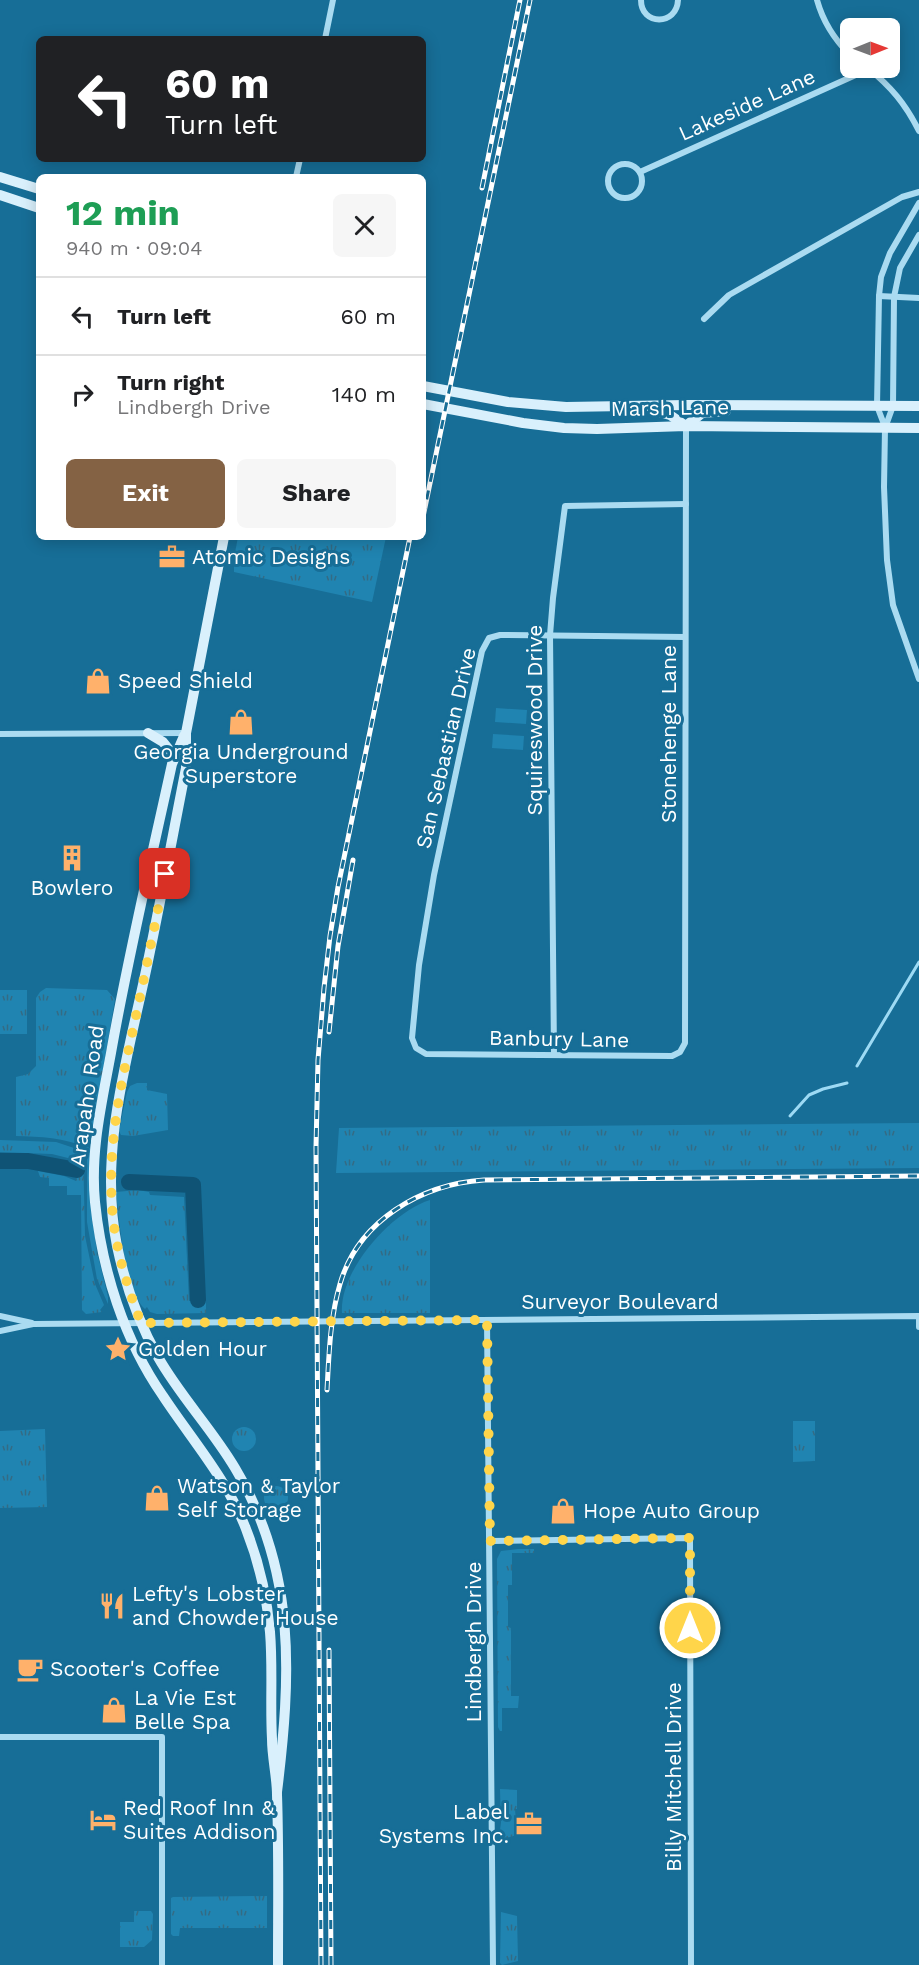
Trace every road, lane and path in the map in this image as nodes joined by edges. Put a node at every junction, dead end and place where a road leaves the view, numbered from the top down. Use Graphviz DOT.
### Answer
graph roads {
  1 [pos="333,0"];
  2 [pos="641,0"];
  3 [pos="678,0"];
  4 [pos="817,0"];
  5 [pos="326,36"];
  6 [pos="840,45"];
  7 [pos="846,78"];
  8 [pos="879,78"];
  9 [pos="919,131"];
  10 [pos="640,172"];
  11 [pos="0,177"];
  12 [pos="36,188"];
  13 [pos="919,192"];
  14 [pos="0,195"];
  15 [pos="919,203"];
  16 [pos="36,207"];
  17 [pos="919,235"];
  18 [pos="879,296"];
  19 [pos="894,297"];
  20 [pos="919,298"];
  21 [pos="704,319"];
  22 [pos="426,387"];
  23 [pos="426,405"];
  24 [pos="741,405"];
  25 [pos="639,406"];
  26 [pos="877,406"];
  27 [pos="893,406"];
  28 [pos="919,406"];
  29 [pos="686,426"];
  30 [pos="885,428"];
  31 [pos="919,428"];
  32 [pos="686,504"];
  33 [pos="223,540"];
  34 [pos="550,635"];
  35 [pos="685,637"];
  36 [pos="919,679"];
  37 [pos="186,733"];
  38 [pos="0,734"];
  39 [pos="147,734"];
  40 [pos="175,757"];
  41 [pos="685,1043"];
  42 [pos="426,1054"];
  43 [pos="554,1055"];
  44 [pos="0,1316"];
  45 [pos="919,1316"];
  46 [pos="487,1320"];
  47 [pos="125,1323"];
  48 [pos="141,1323"];
  49 [pos="33,1324"];
  50 [pos="919,1328"];
  51 [pos="0,1331"];
  52 [pos="249,1493"];
  53 [pos="234,1501"];
  54 [pos="490,1541"];
  55 [pos="0,1737"];
  56 [pos="277,1792"];
  57 [pos="162,1965"];
  58 [pos="278,1965"];
  59 [pos="493,1965"];
  60 [pos="691,1965"];
  1 -- 5 [label="street"];
  2 -- 3 [label="street"];
  4 -- 6 [label="street"];
  7 -- 10 [label="street, Lakeside Lane"];
  8 -- 9 [label="street"];
  10 -- 10 [label="street"];
  11 -- 12 [label="main road"];
  13 -- 21 [label="street"];
  14 -- 16 [label="main road"];
  15 -- 18 [label="street"];
  17 -- 19 [label="street"];
  18 -- 19 [label="street"];
  18 -- 26 [label="street"];
  19 -- 20 [label="street"];
  19 -- 27 [label="street"];
  22 -- 25 [label="main road, Marsh Lane"];
  23 -- 29 [label="main road, Marsh Lane"];
  24 -- 25 [label="main road, Marsh Lane"];
  24 -- 26 [label="main road, Marsh Lane"];
  24 -- 29 [label="main road"];
  25 -- 29 [label="main road"];
  26 -- 27 [label="main road, Marsh Lane"];
  26 -- 30 [label="street"];
  27 -- 28 [label="main road, Marsh Lane"];
  27 -- 30 [label="street"];
  29 -- 30 [label="main road, Marsh Lane"];
  29 -- 32 [label="street, Stonehenge Lane"];
  30 -- 31 [label="main road, Marsh Lane"];
  30 -- 36 [label="street"];
  32 -- 34 [label="street, Squireswood Drive"];
  32 -- 35 [label="street, Stonehenge Lane"];
  33 -- 37 [label="main road, Arapaho Road"];
  34 -- 35 [label="street, San Sebastian Drive"];
  34 -- 42 [label="street, San Sebastian Drive"];
  34 -- 43 [label="street, Squireswood Drive"];
  35 -- 41 [label="street, Stonehenge Lane"];
  37 -- 39 [label="street"];
  37 -- 40 [label="main road, Arapaho Road"];
  37 -- 48 [label="main road, Arapaho Road"];
  38 -- 39 [label="street"];
  39 -- 40 [label="main road"];
  40 -- 47 [label="main road, Arapaho Road"];
  41 -- 43 [label="street, Banbury Lane"];
  42 -- 43 [label="street, Banbury Lane"];
  44 -- 49 [label="street, Surveyor Boulevard"];
  45 -- 46 [label="street, Surveyor Boulevard"];
  45 -- 50 [label="street"];
  46 -- 48 [label="street, Surveyor Boulevard"];
  46 -- 54 [label="street, Lindbergh Drive"];
  47 -- 48 [label="street, Surveyor Boulevard"];
  47 -- 49 [label="street, Surveyor Boulevard"];
  47 -- 53 [label="main road, Arapaho Road"];
  48 -- 52 [label="main road, Arapaho Road"];
  49 -- 51 [label="street, Surveyor Boulevard"];
  52 -- 53 [label="main road"];
  52 -- 56 [label="main road, Arapaho Road"];
  53 -- 56 [label="main road, Arapaho Road"];
  54 -- 59 [label="street, Lindbergh Drive"];
  54 -- 60 [label="street, Billy Mitchell Drive"];
  55 -- 57 [label="street"];
  56 -- 58 [label="main road, Arapaho Road"];
}
